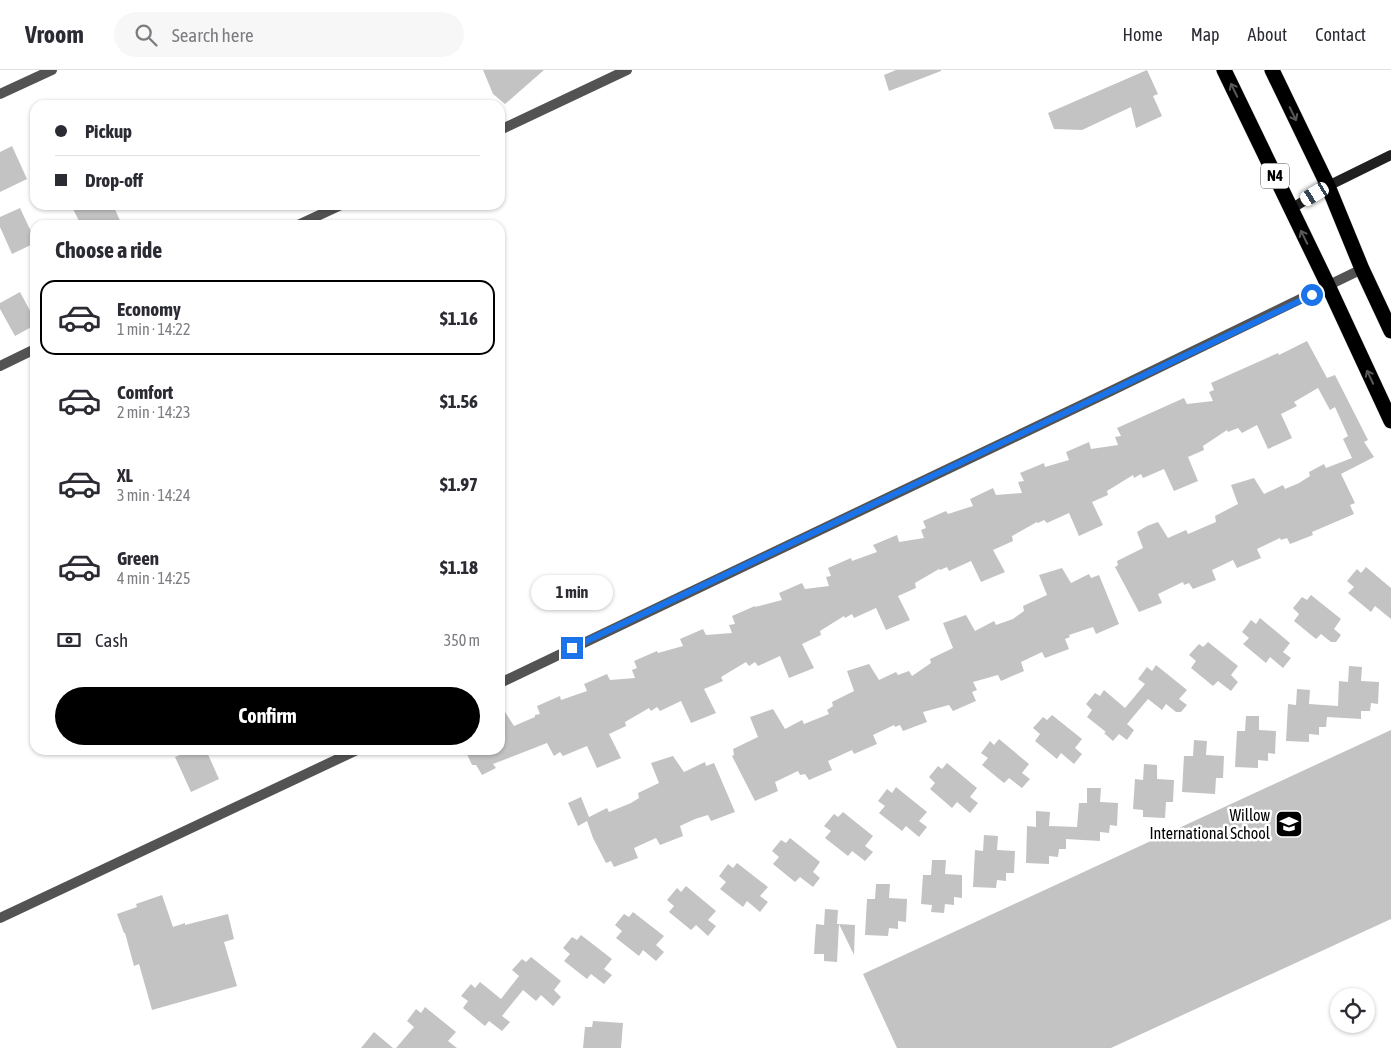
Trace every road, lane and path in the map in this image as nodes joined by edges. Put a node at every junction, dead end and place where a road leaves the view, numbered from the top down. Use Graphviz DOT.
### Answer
graph roads {
  1 [pos="52,70"];
  2 [pos="627,70"];
  3 [pos="1224,70"];
  4 [pos="1272,70"];
  5 [pos="0,94"];
  6 [pos="505,128"];
  7 [pos="1391,155"];
  8 [pos="1328,186"];
  9 [pos="1291,209"];
  10 [pos="330,210"];
  11 [pos="309,220"];
  12 [pos="1362,270"];
  13 [pos="1328,287"];
  14 [pos="1391,331"];
  15 [pos="30,351"];
  16 [pos="0,366"];
  17 [pos="1391,421"];
  18 [pos="505,681"];
  19 [pos="346,755"];
  20 [pos="0,918"];
  1 -- 5 [label="street"];
  2 -- 6 [label="street"];
  9 -- 3 [label="highway, N4, one-way"];
  4 -- 8 [label="highway, one-way"];
  7 -- 8 [label="street"];
  8 -- 9 [label="street"];
  8 -- 12 [label="highway"];
  13 -- 9 [label="highway, N4, one-way"];
  10 -- 11 [label="street"];
  12 -- 13 [label="street"];
  12 -- 14 [label="highway"];
  17 -- 13 [label="highway, N4, one-way"];
  13 -- 18 [label="street"];
  15 -- 16 [label="street"];
  19 -- 20 [label="street"];
}
